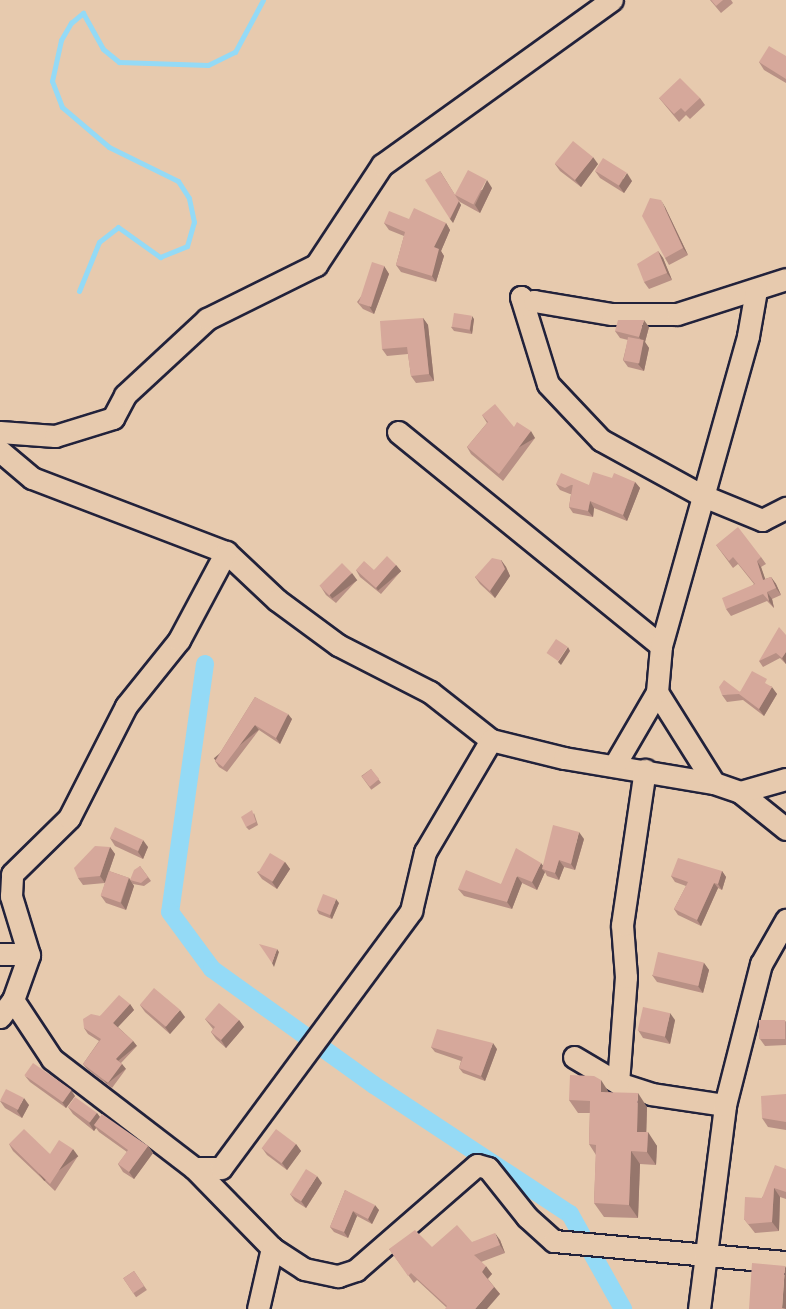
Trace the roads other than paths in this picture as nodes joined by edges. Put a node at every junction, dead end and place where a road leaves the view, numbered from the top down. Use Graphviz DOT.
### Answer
graph roads {
  1 [pos="612,0"];
  2 [pos="786,279"];
  3 [pos="756,290"];
  4 [pos="0,432"];
  5 [pos="398,432"];
  6 [pos="0,451"];
  7 [pos="701,495"];
  8 [pos="786,508"];
  9 [pos="226,552"];
  10 [pos="661,646"];
  11 [pos="657,692"];
  12 [pos="491,740"];
  13 [pos="614,766"];
  14 [pos="645,770"];
  15 [pos="786,779"];
  16 [pos="714,783"];
  17 [pos="740,792"];
  18 [pos="786,829"];
  19 [pos="786,920"];
  20 [pos="0,954"];
  21 [pos="27,954"];
  22 [pos="13,1000"];
  23 [pos="0,1017"];
  24 [pos="574,1057"];
  25 [pos="618,1083"];
  26 [pos="725,1105"];
  27 [pos="194,1168"];
  28 [pos="272,1248"];
  29 [pos="706,1257"];
  30 [pos="786,1262"];
  31 [pos="258,1309"];
  32 [pos="699,1309"];
  1 -- 4 [label="street"];
  2 -- 3 [label="street"];
  3 -- 7 [label="street"];
  3 -- 7 [label="street"];
  5 -- 10 [label="street"];
  6 -- 9 [label="street"];
  7 -- 8 [label="street"];
  7 -- 10 [label="street"];
  9 -- 12 [label="street"];
  9 -- 21 [label="street"];
  10 -- 11 [label="street"];
  11 -- 13 [label="street"];
  11 -- 16 [label="street"];
  12 -- 13 [label="street"];
  12 -- 27 [label="street"];
  13 -- 14 [label="street"];
  14 -- 16 [label="street"];
  14 -- 25 [label="street"];
  15 -- 17 [label="street"];
  16 -- 17 [label="street"];
  17 -- 18 [label="street"];
  19 -- 26 [label="street"];
  20 -- 21 [label="street"];
  21 -- 22 [label="street"];
  22 -- 23 [label="street"];
  22 -- 27 [label="street"];
  24 -- 25 [label="street"];
  25 -- 26 [label="street"];
  26 -- 29 [label="street"];
  27 -- 28 [label="street"];
  28 -- 29 [label="street"];
  28 -- 31 [label="street"];
  29 -- 30 [label="street"];
  29 -- 32 [label="street"];
}
